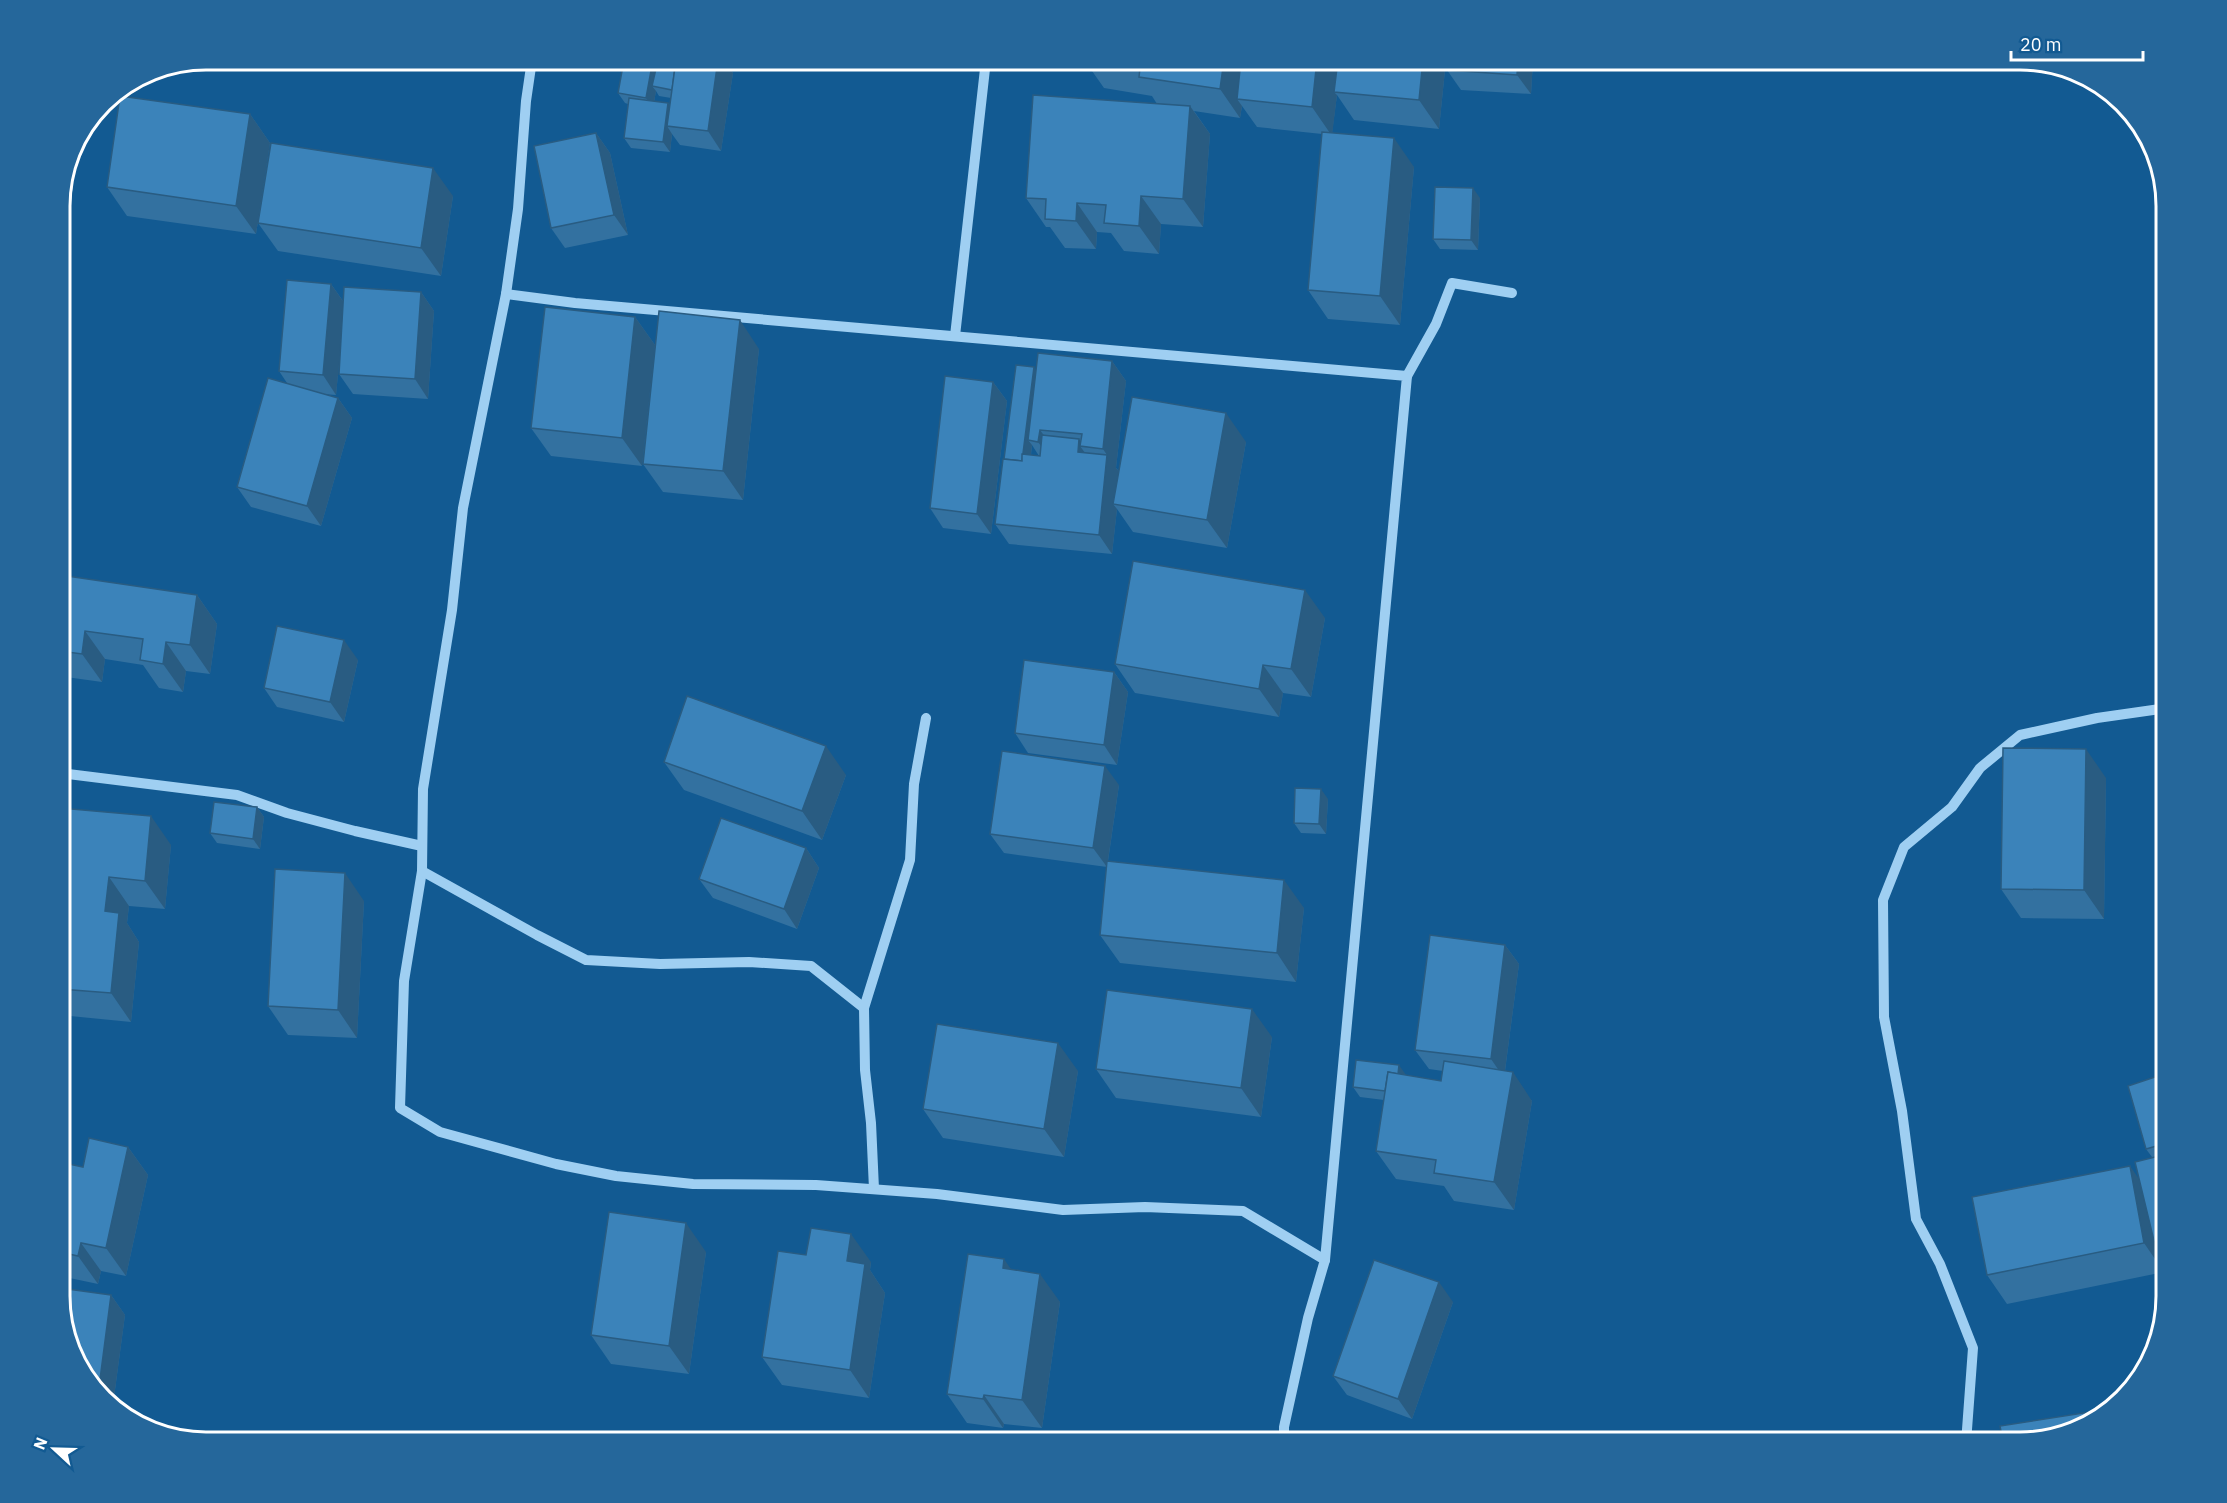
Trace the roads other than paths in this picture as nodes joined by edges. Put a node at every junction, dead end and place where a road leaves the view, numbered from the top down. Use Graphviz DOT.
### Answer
graph roads {
  1 [pos="530,71"];
  2 [pos="985,71"];
  3 [pos="1512,292"];
  4 [pos="506,294"];
  5 [pos="955,336"];
  6 [pos="1407,376"];
  7 [pos="2156,710"];
  8 [pos="926,718"];
  9 [pos="71,774"];
  10 [pos="422,846"];
  11 [pos="422,871"];
  12 [pos="864,1008"];
  13 [pos="874,1189"];
  14 [pos="1325,1260"];
  15 [pos="1284,1432"];
  16 [pos="1967,1432"];
  1 -- 4 [label="street"];
  2 -- 5 [label="street"];
  3 -- 6 [label="street"];
  4 -- 5 [label="street"];
  4 -- 10 [label="street"];
  5 -- 6 [label="street"];
  6 -- 14 [label="street"];
  7 -- 16 [label="street"];
  8 -- 12 [label="street"];
  9 -- 10 [label="street"];
  10 -- 11 [label="street"];
  11 -- 12 [label="street"];
  11 -- 13 [label="street"];
  12 -- 13 [label="street"];
  13 -- 14 [label="street"];
  14 -- 15 [label="street"];
}
